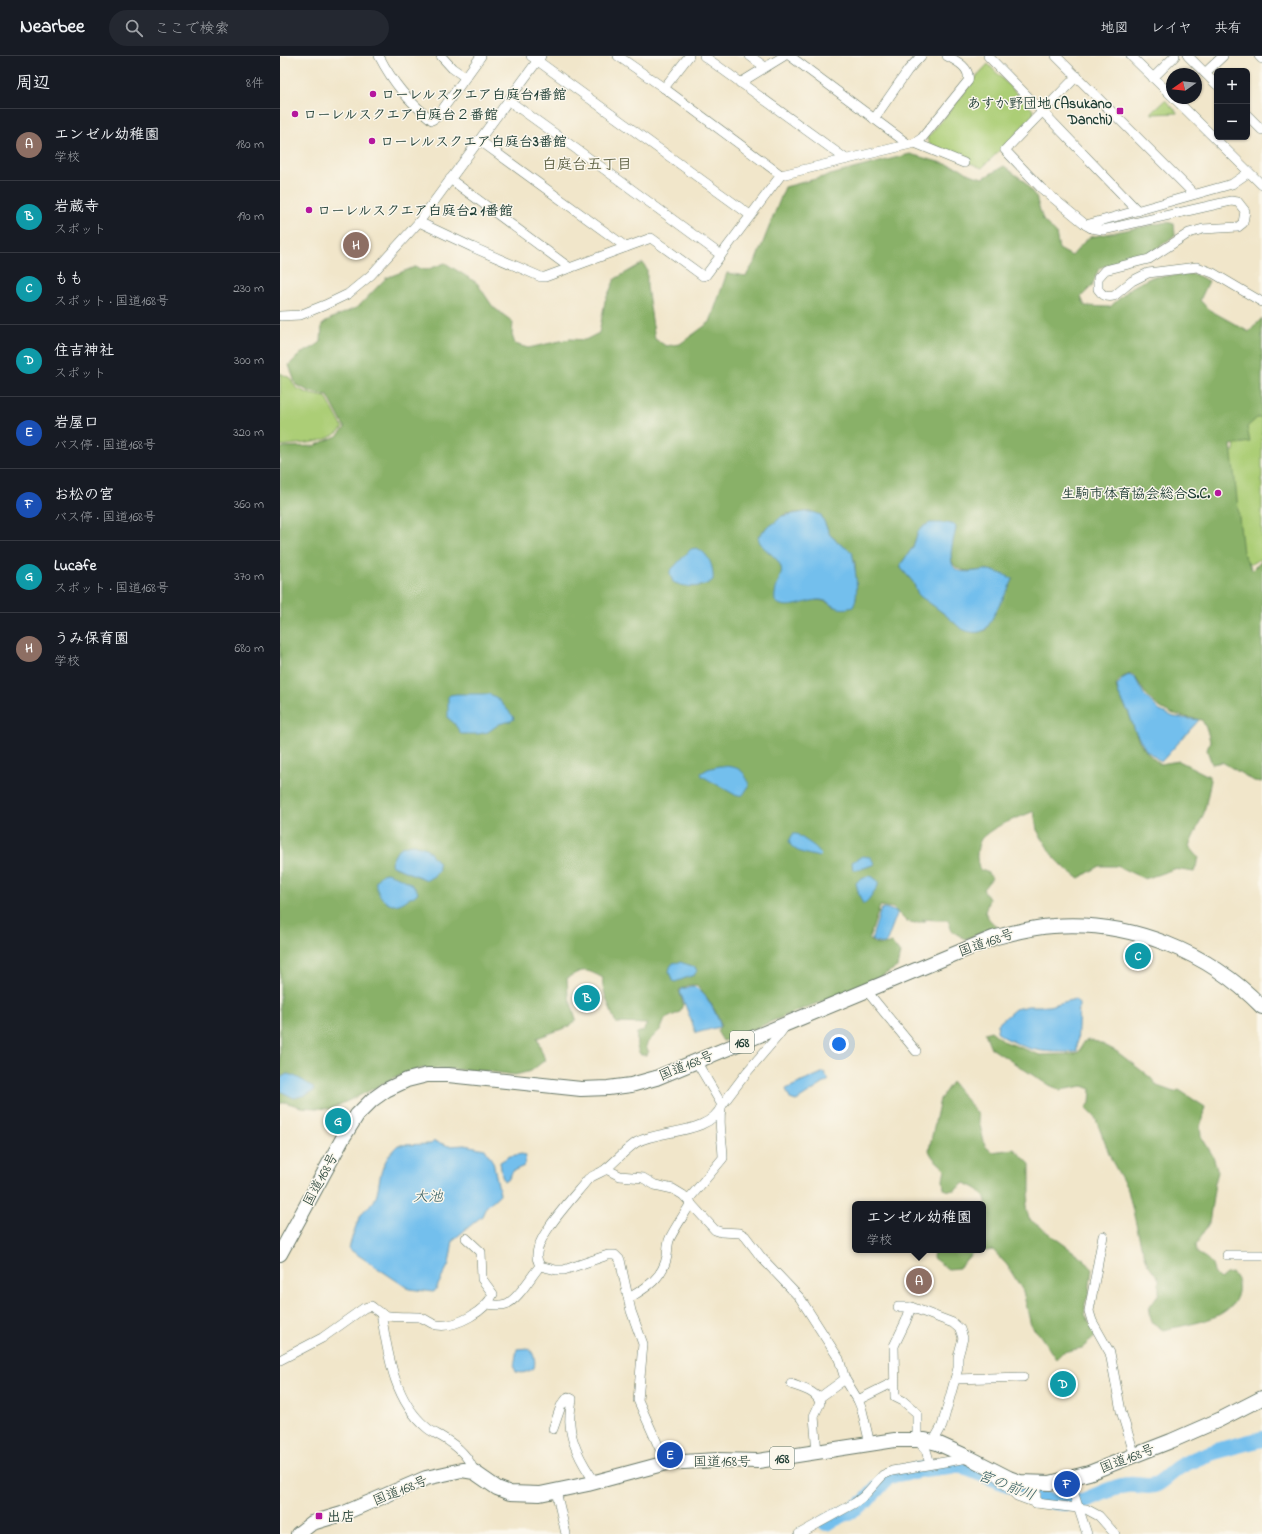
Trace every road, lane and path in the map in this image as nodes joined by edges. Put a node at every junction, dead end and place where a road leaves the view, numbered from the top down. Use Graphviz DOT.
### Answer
graph roads {
  1 [pos="379,56"];
  2 [pos="442,56"];
  3 [pos="481,56"];
  4 [pos="618,56"];
  5 [pos="689,56"];
  6 [pos="704,56"];
  7 [pos="750,56"];
  8 [pos="784,56"];
  9 [pos="790,56"];
  10 [pos="921,56"];
  11 [pos="947,56"];
  12 [pos="988,56"];
  13 [pos="1056,56"];
  14 [pos="1131,56"];
  15 [pos="1175,56"];
  16 [pos="1188,56"];
  17 [pos="1223,56"];
  18 [pos="1259,56"];
  19 [pos="536,58"];
  20 [pos="1262,59"];
  21 [pos="765,67"];
  22 [pos="1205,73"];
  23 [pos="1077,76"];
  24 [pos="465,77"];
  25 [pos="1154,78"];
  26 [pos="1214,82"];
  27 [pos="740,83"];
  28 [pos="664,88"];
  29 [pos="1166,90"];
  30 [pos="508,100"];
  31 [pos="1180,104"];
  32 [pos="1043,112"];
  33 [pos="1250,118"];
  34 [pos="874,119"];
  35 [pos="1262,130"];
  36 [pos="479,140"];
  37 [pos="911,144"];
  38 [pos="846,159"];
  39 [pos="964,163"];
  40 [pos="1248,173"];
  41 [pos="781,175"];
  42 [pos="450,180"];
  43 [pos="1262,186"];
  44 [pos="1194,194"];
  45 [pos="1138,211"];
  46 [pos="750,215"];
  47 [pos="419,222"];
  48 [pos="1086,225"];
  49 [pos="626,247"];
  50 [pos="721,255"];
  51 [pos="570,268"];
  52 [pos="1262,302"];
  53 [pos="280,316"];
  54 [pos="866,990"];
  55 [pos="1262,1008"];
  56 [pos="786,1024"];
  57 [pos="916,1051"];
  58 [pos="696,1062"];
  59 [pos="722,1106"];
  60 [pos="606,1169"];
  61 [pos="689,1202"];
  62 [pos="1103,1236"];
  63 [pos="466,1238"];
  64 [pos="280,1254"];
  65 [pos="1227,1255"];
  66 [pos="1262,1255"];
  67 [pos="540,1266"];
  68 [pos="629,1298"];
  69 [pos="487,1304"];
  70 [pos="898,1307"];
  71 [pos="911,1307"];
  72 [pos="381,1313"];
  73 [pos="280,1360"];
  74 [pos="1023,1377"];
  75 [pos="845,1379"];
  76 [pos="955,1379"];
  77 [pos="894,1382"];
  78 [pos="791,1384"];
  79 [pos="819,1398"];
  80 [pos="1262,1398"];
  81 [pos="858,1400"];
  82 [pos="553,1429"];
  83 [pos="917,1440"];
  84 [pos="934,1442"];
  85 [pos="870,1444"];
  86 [pos="817,1453"];
  87 [pos="1135,1456"];
  88 [pos="970,1458"];
  89 [pos="666,1463"];
  90 [pos="930,1464"];
  91 [pos="984,1464"];
  92 [pos="474,1472"];
  93 [pos="1069,1479"];
  94 [pos="595,1482"];
  95 [pos="1036,1483"];
  96 [pos="556,1491"];
  97 [pos="1036,1503"];
  98 [pos="1078,1509"];
  99 [pos="298,1534"];
  100 [pos="566,1534"];
  101 [pos="799,1534"];
  102 [pos="1087,1534"];
  103 [pos="1115,1534"];
  1 -- 24 [label="street"];
  2 -- 24 [label="street"];
  3 -- 24 [label="street"];
  4 -- 28 [label="street"];
  5 -- 28 [label="street"];
  6 -- 27 [label="street"];
  7 -- 21 [label="street"];
  8 -- 21 [label="street"];
  9 -- 34 [label="street"];
  10 -- 34 [label="street"];
  11 -- 37 [label="street"];
  12 -- 32 [label="street"];
  13 -- 23 [label="street"];
  14 -- 25 [label="street"];
  15 -- 25 [label="street"];
  16 -- 22 [label="street"];
  17 -- 22 [label="street"];
  18 -- 20 [label="street"];
  19 -- 30 [label="street"];
  19 -- 46 [label="street"];
  21 -- 27 [label="street"];
  22 -- 26 [label="street"];
  23 -- 32 [label="street"];
  23 -- 44 [label="street"];
  25 -- 29 [label="street"];
  27 -- 38 [label="street"];
  28 -- 41 [label="street"];
  30 -- 36 [label="street"];
  30 -- 50 [label="street"];
  31 -- 40 [label="street"];
  32 -- 45 [label="street"];
  32 -- 48 [label="street"];
  33 -- 35 [label="street"];
  34 -- 37 [label="street"];
  36 -- 42 [label="street"];
  36 -- 49 [label="street"];
  37 -- 38 [label="street"];
  37 -- 39 [label="street"];
  38 -- 41 [label="street"];
  40 -- 43 [label="street"];
  40 -- 44 [label="street"];
  41 -- 46 [label="street"];
  42 -- 47 [label="street"];
  42 -- 51 [label="street"];
  44 -- 45 [label="street"];
  45 -- 48 [label="street"];
  46 -- 50 [label="street"];
  47 -- 51 [label="street"];
  47 -- 53 [label="street"];
  48 -- 52 [label="street"];
  49 -- 50 [label="street"];
  49 -- 51 [label="street"];
  54 -- 55 [label="highway, 国道168号 / 168"];
  54 -- 56 [label="highway, 国道168号 / 168"];
  54 -- 57 [label="street"];
  56 -- 58 [label="highway, 国道168号 / 168"];
  56 -- 59 [label="street"];
  58 -- 59 [label="street"];
  58 -- 64 [label="highway, 国道168号 / 168"];
  59 -- 60 [label="street"];
  59 -- 61 [label="street"];
  60 -- 61 [label="street"];
  60 -- 67 [label="street"];
  61 -- 68 [label="street"];
  61 -- 75 [label="street"];
  62 -- 87 [label="street"];
  63 -- 69 [label="street"];
  65 -- 66 [label="street"];
  67 -- 68 [label="street"];
  67 -- 69 [label="street"];
  68 -- 89 [label="street"];
  69 -- 72 [label="street"];
  70 -- 71 [label="street"];
  71 -- 76 [label="street"];
  71 -- 77 [label="street"];
  72 -- 73 [label="street"];
  72 -- 92 [label="street"];
  74 -- 76 [label="street"];
  75 -- 79 [label="street"];
  75 -- 81 [label="street"];
  76 -- 84 [label="street"];
  77 -- 81 [label="street"];
  77 -- 83 [label="street"];
  78 -- 79 [label="street"];
  79 -- 86 [label="street"];
  80 -- 87 [label="highway, 国道168号 / 168"];
  81 -- 85 [label="street"];
  82 -- 94 [label="street"];
  83 -- 84 [label="highway, 国道168号 / 168"];
  83 -- 85 [label="highway, 国道168号 / 168"];
  83 -- 90 [label="street"];
  84 -- 88 [label="highway, 国道168号 / 168"];
  85 -- 86 [label="highway, 国道168号 / 168"];
  86 -- 89 [label="highway, 国道168号 / 168"];
  87 -- 93 [label="highway, 国道168号 / 168"];
  88 -- 90 [label="street"];
  88 -- 91 [label="highway, 国道168号 / 168"];
  89 -- 94 [label="highway, 国道168号 / 168"];
  90 -- 101 [label="street"];
  91 -- 95 [label="highway, 国道168号 / 168"];
  91 -- 97 [label="street"];
  92 -- 96 [label="highway, 国道168号 / 168"];
  92 -- 99 [label="highway, 国道168号"];
  93 -- 95 [label="highway, 国道168号 / 168"];
  93 -- 98 [label="street"];
  94 -- 96 [label="highway, 国道168号 / 168"];
  95 -- 97 [label="street"];
  96 -- 100 [label="street"];
  97 -- 98 [label="street"];
  98 -- 102 [label="street"];
  98 -- 103 [label="street"];
}
